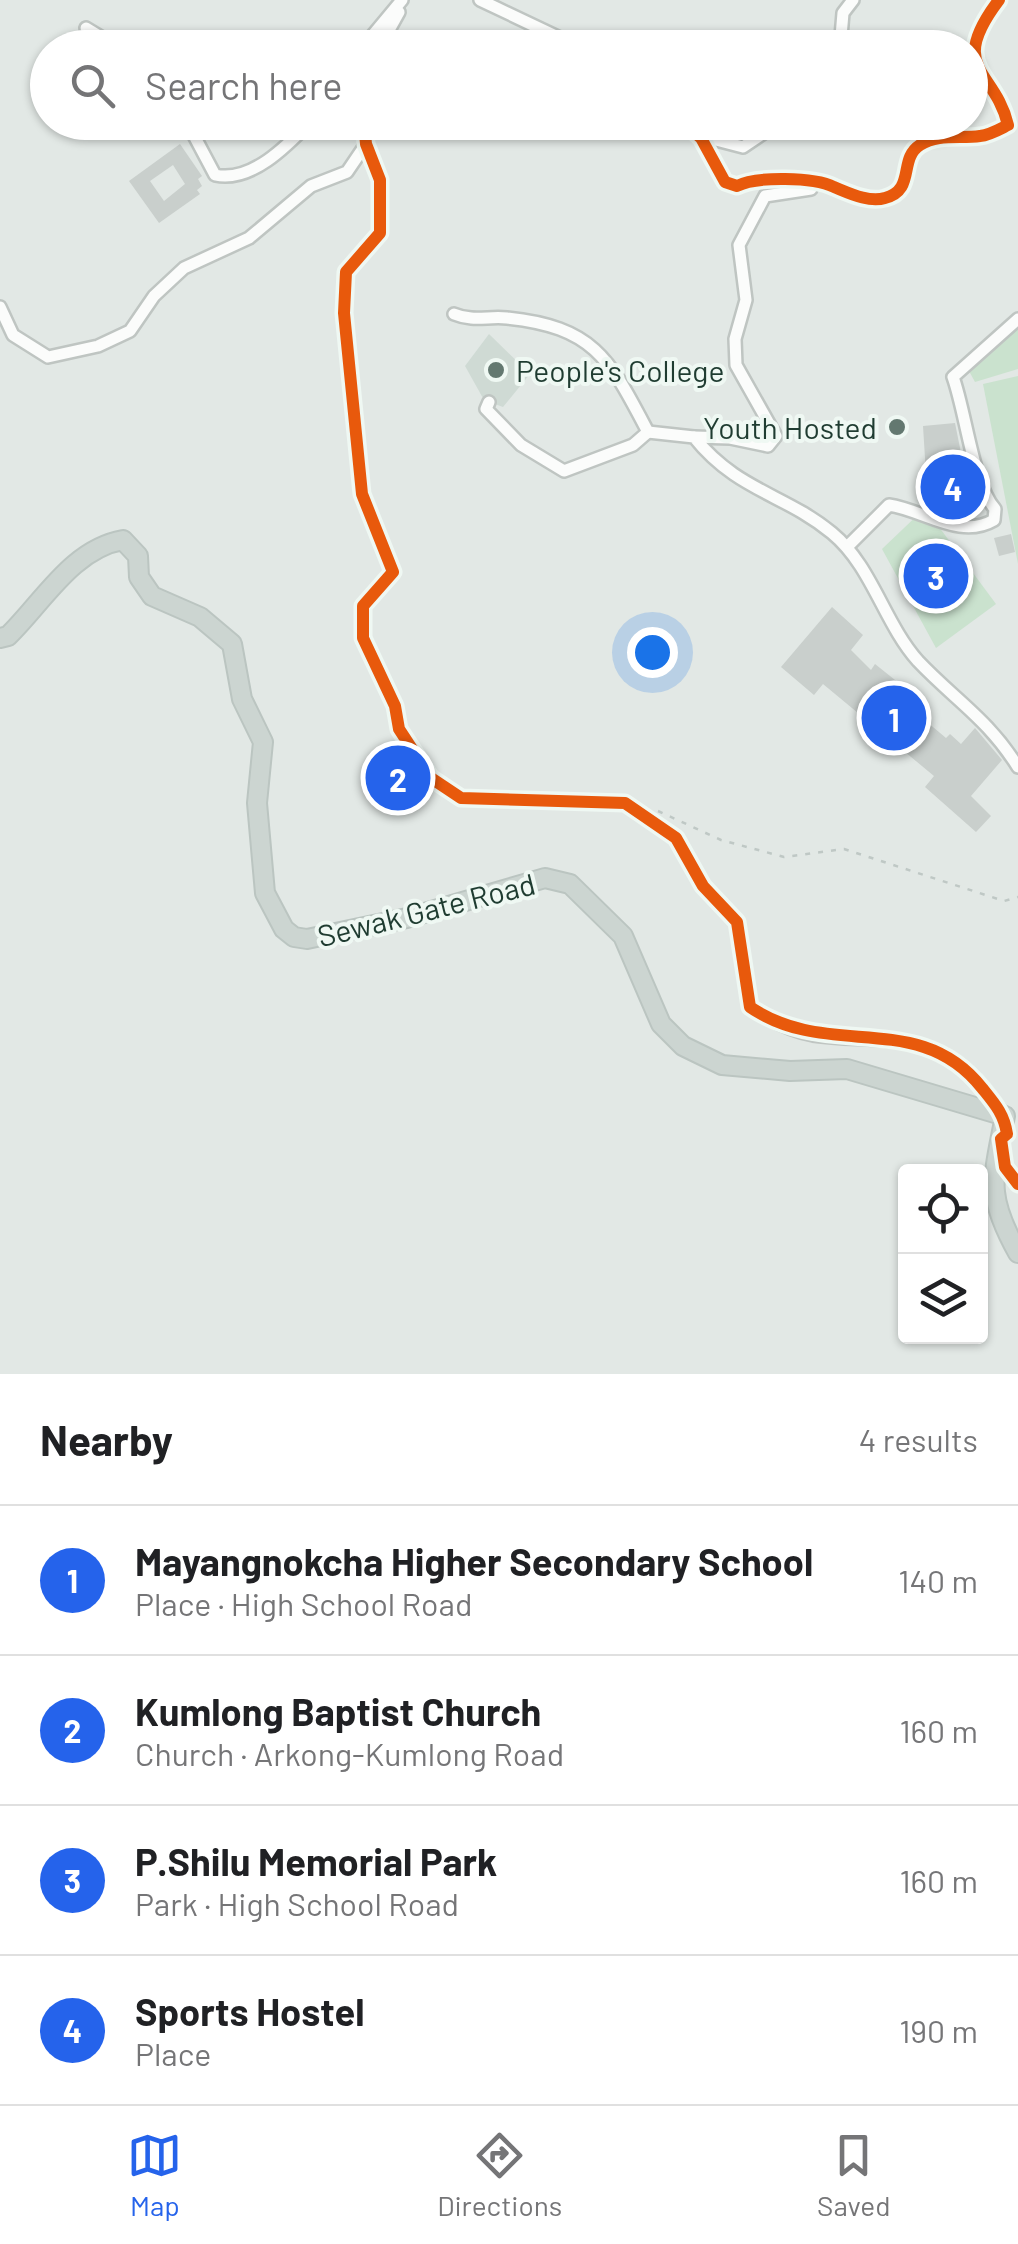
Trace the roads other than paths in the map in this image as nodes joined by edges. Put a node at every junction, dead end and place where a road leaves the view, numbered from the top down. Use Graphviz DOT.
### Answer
graph roads {
  1 [pos="403,0"];
  2 [pos="480,0"];
  3 [pos="853,0"];
  4 [pos="999,0"];
  5 [pos="86,28"];
  6 [pos="89,30"];
  7 [pos="377,30"];
  8 [pos="389,30"];
  9 [pos="542,30"];
  10 [pos="842,30"];
  11 [pos="983,30"];
  12 [pos="988,89"];
  13 [pos="988,134"];
  14 [pos="197,140"];
  15 [pos="290,140"];
  16 [pos="366,140"];
  17 [pos="702,140"];
  18 [pos="716,140"];
  19 [pos="753,140"];
  20 [pos="934,140"];
  21 [pos="366,144"];
  22 [pos="844,194"];
  23 [pos="0,307"];
  24 [pos="454,314"];
  25 [pos="1018,320"];
  26 [pos="489,402"];
  27 [pos="648,432"];
  28 [pos="694,437"];
  29 [pos="846,546"];
  30 [pos="0,638"];
  31 [pos="1018,767"];
  32 [pos="1005,1116"];
  33 [pos="1018,1184"];
  34 [pos="1018,1253"];
  1 -- 7 [label="street"];
  1 -- 8 [label="street"];
  2 -- 9 [label="street"];
  3 -- 10 [label="street"];
  4 -- 11 [label="street"];
  5 -- 6 [label="street"];
  12 -- 13 [label="street"];
  14 -- 15 [label="street"];
  16 -- 21 [label="street"];
  17 -- 22 [label="street"];
  18 -- 19 [label="street"];
  20 -- 22 [label="street"];
  21 -- 23 [label="street"];
  21 -- 32 [label="street"];
  22 -- 28 [label="street"];
  24 -- 27 [label="street"];
  25 -- 29 [label="street"];
  26 -- 27 [label="street"];
  27 -- 28 [label="street"];
  28 -- 29 [label="street"];
  29 -- 31 [label="street"];
  30 -- 32 [label="main road, Sewak Gate Road"];
  32 -- 33 [label="street"];
  32 -- 34 [label="main road"];
}
